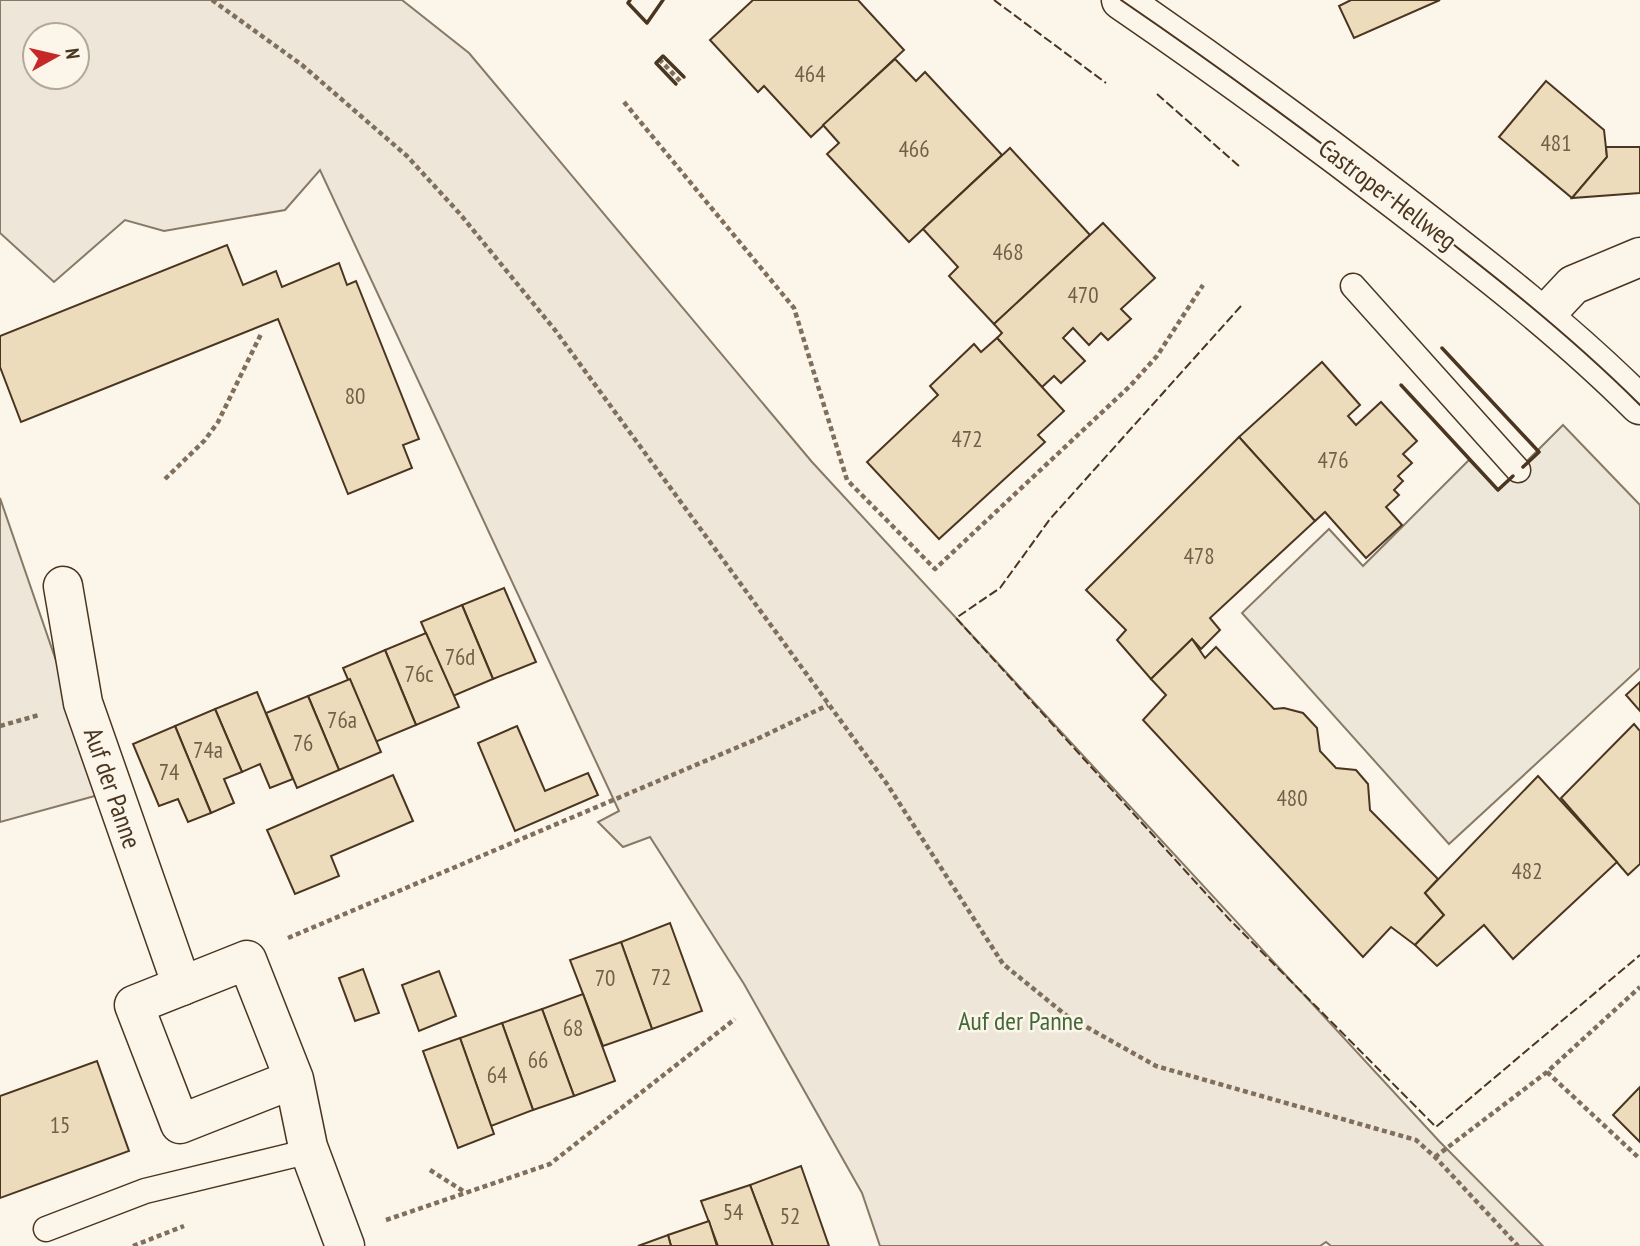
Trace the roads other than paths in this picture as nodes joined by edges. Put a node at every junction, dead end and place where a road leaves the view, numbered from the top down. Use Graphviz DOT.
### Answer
graph roads {
  1 [pos="1121,0"];
  2 [pos="1640,257"];
  3 [pos="1353,286"];
  4 [pos="1545,316"];
  5 [pos="1640,405"];
  6 [pos="1518,470"];
  7 [pos="62,586"];
  8 [pos="183,986"];
  9 [pos="293,1079"];
  10 [pos="310,1151"];
  11 [pos="46,1229"];
  12 [pos="343,1241"];
  1 -- 4 [label="street, Castroper Hellweg"];
  2 -- 4 [label="street"];
  3 -- 6 [label="lane"];
  4 -- 5 [label="street, Castroper Hellweg"];
  7 -- 8 [label="street, Auf der Panne"];
  8 -- 9 [label="street"];
  8 -- 9 [label="street"];
  9 -- 10 [label="street"];
  10 -- 11 [label="lane"];
  10 -- 12 [label="street"];
}
